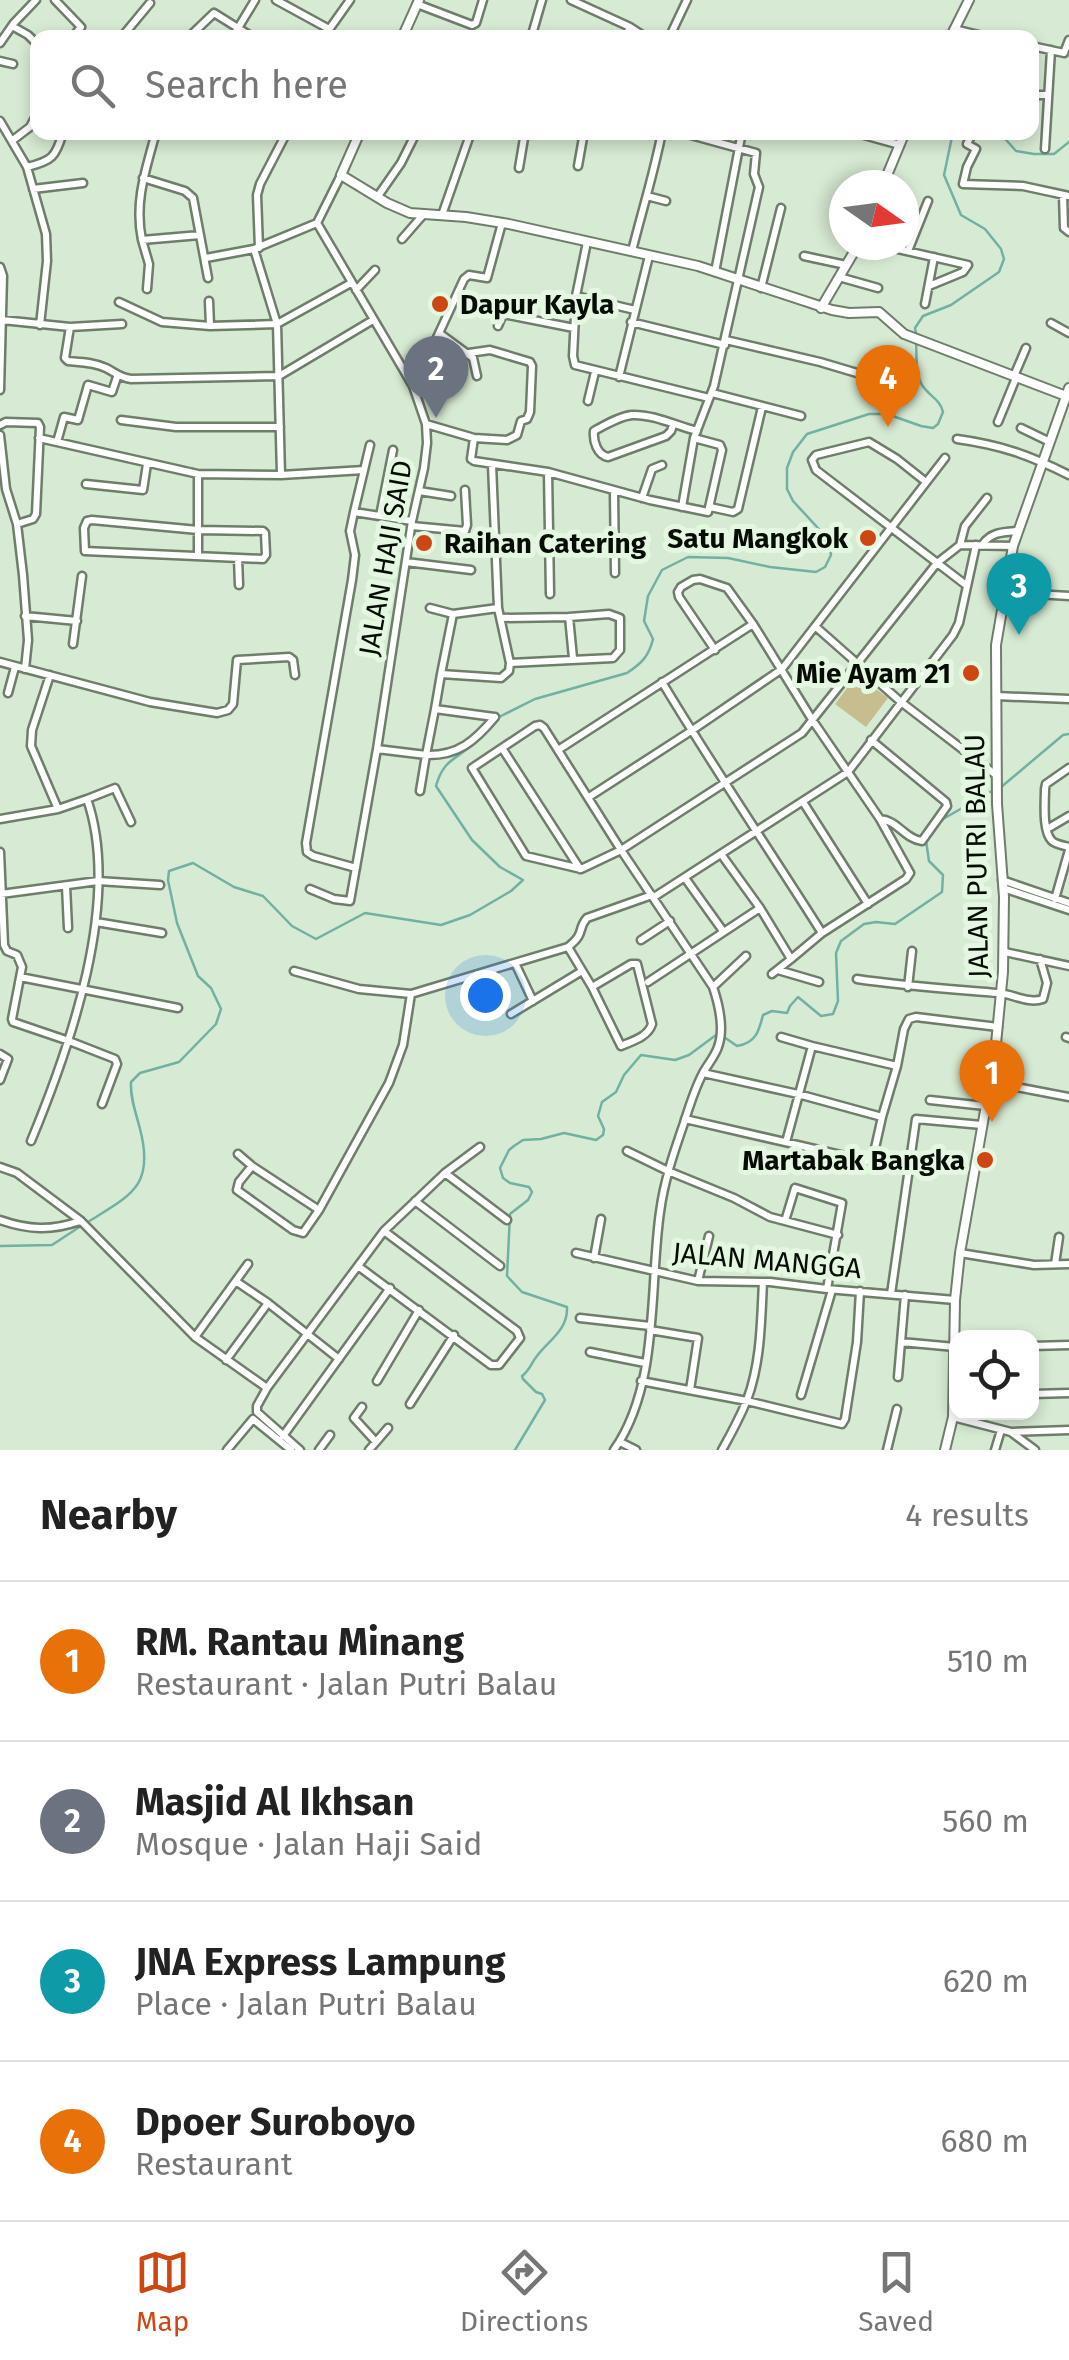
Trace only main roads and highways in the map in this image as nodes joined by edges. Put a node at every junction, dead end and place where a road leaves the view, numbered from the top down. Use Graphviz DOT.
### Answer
graph roads {
  1 [pos="969,0"];
  2 [pos="418,2"];
  3 [pos="406,30"];
  4 [pos="954,30"];
  5 [pos="356,140"];
  6 [pos="902,140"];
  7 [pos="889,170"];
  8 [pos="849,260"];
  9 [pos="822,308"];
  10 [pos="1068,392"];
  11 [pos="955,1330"];
  12 [pos="953,1420"];
  13 [pos="945,1450"];
  1 -- 4 [label="main road"];
  2 -- 3 [label="main road"];
  5 -- 9 [label="main road"];
  6 -- 7 [label="main road"];
  8 -- 9 [label="main road"];
  9 -- 10 [label="main road"];
  10 -- 11 [label="main road, JALAN PUTRI BALAU"];
  12 -- 13 [label="main road, JALAN PUTRI BALAU"];
}
